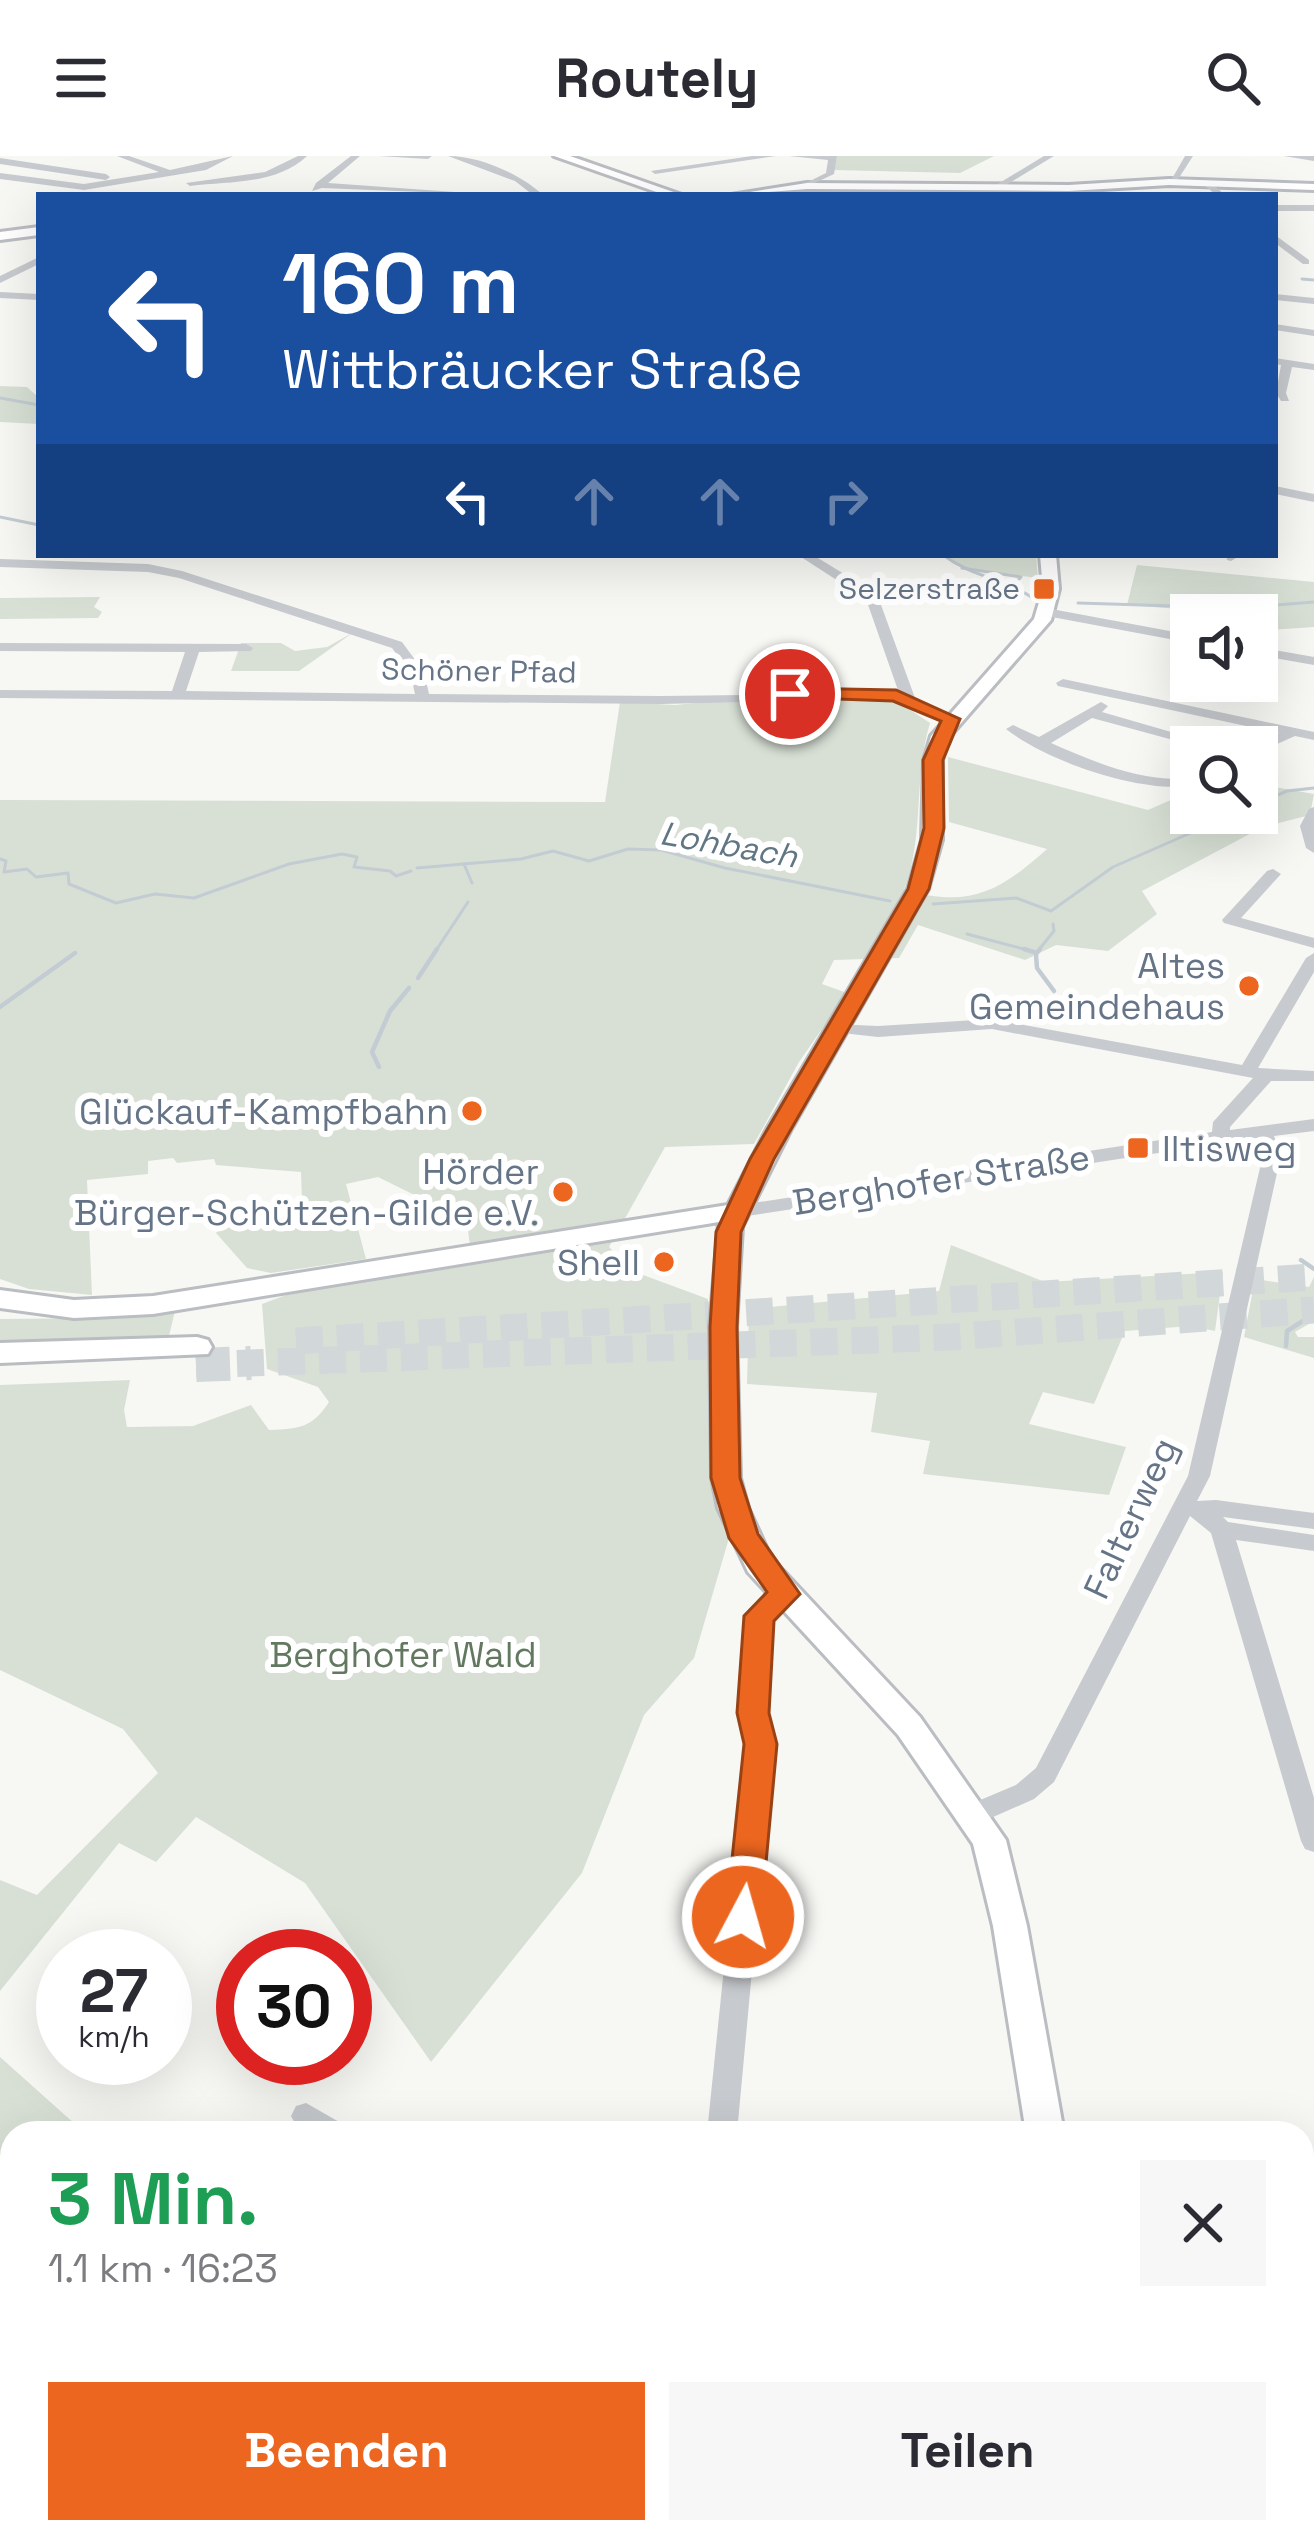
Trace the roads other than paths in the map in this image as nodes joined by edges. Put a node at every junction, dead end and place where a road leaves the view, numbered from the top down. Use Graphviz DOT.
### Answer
graph roads {
  1 [pos="121,156"];
  2 [pos="229,156"];
  3 [pos="304,156"];
  4 [pos="356,156"];
  5 [pos="383,156"];
  6 [pos="428,156"];
  7 [pos="452,156"];
  8 [pos="559,156"];
  9 [pos="772,156"];
  10 [pos="793,156"];
  11 [pos="1050,156"];
  12 [pos="1189,156"];
  13 [pos="1288,156"];
  14 [pos="833,157"];
  15 [pos="1314,158"];
  16 [pos="0,161"];
  17 [pos="655,171"];
  18 [pos="170,173"];
  19 [pos="0,176"];
  20 [pos="147,177"];
  21 [pos="500,178"];
  22 [pos="127,181"];
  23 [pos="1206,183"];
  24 [pos="807,186"];
  25 [pos="1169,186"];
  26 [pos="1314,187"];
  27 [pos="315,190"];
  28 [pos="987,190"];
  29 [pos="395,192"];
  30 [pos="478,192"];
  31 [pos="536,192"];
  32 [pos="667,192"];
  33 [pos="760,192"];
  34 [pos="1070,192"];
  35 [pos="1217,192"];
  36 [pos="25,193"];
  37 [pos="36,194"];
  38 [pos="1278,208"];
  39 [pos="1314,208"];
  40 [pos="36,231"];
  41 [pos="0,236"];
  42 [pos="1278,240"];
  43 [pos="36,262"];
  44 [pos="1306,262"];
  45 [pos="0,280"];
  46 [pos="0,296"];
  47 [pos="36,297"];
  48 [pos="1278,297"];
  49 [pos="1314,301"];
  50 [pos="1278,327"];
  51 [pos="1314,332"];
  52 [pos="1283,359"];
  53 [pos="1314,367"];
  54 [pos="1285,399"];
  55 [pos="1280,491"];
  56 [pos="1314,498"];
  57 [pos="809,558"];
  58 [pos="1048,558"];
  59 [pos="0,563"];
  60 [pos="1046,612"];
  61 [pos="1170,635"];
  62 [pos="193,648"];
  63 [pos="246,648"];
  64 [pos="2,652"];
  65 [pos="1278,655"];
  66 [pos="1314,661"];
  67 [pos="1063,683"];
  68 [pos="0,694"];
  69 [pos="178,694"];
  70 [pos="1117,695"];
  71 [pos="423,698"];
  72 [pos="908,699"];
  73 [pos="1090,713"];
  74 [pos="951,719"];
  75 [pos="1012,729"];
  76 [pos="1293,732"];
  77 [pos="1170,735"];
  78 [pos="1314,736"];
  79 [pos="1278,739"];
  80 [pos="1038,744"];
  81 [pos="1170,784"];
  82 [pos="1314,812"];
  83 [pos="1314,848"];
  84 [pos="1273,874"];
  85 [pos="1314,943"];
  86 [pos="1314,958"];
  87 [pos="839,1028"];
  88 [pos="1256,1073"];
  89 [pos="1314,1076"];
  90 [pos="1314,1125"];
  91 [pos="1263,1132"];
  92 [pos="1223,1136"];
  93 [pos="757,1169"];
  94 [pos="802,1202"];
  95 [pos="734,1212"];
  96 [pos="660,1225"];
  97 [pos="726,1252"];
  98 [pos="0,1300"];
  99 [pos="0,1354"];
  100 [pos="0,1370"];
  101 [pos="1192,1509"];
  102 [pos="1314,1521"];
  103 [pos="1221,1529"];
  104 [pos="1314,1543"];
  105 [pos="784,1594"];
  106 [pos="975,1814"];
  107 [pos="1314,1841"];
  108 [pos="723,2121"];
  109 [pos="1043,2121"];
  1 -- 18 [label="street"];
  2 -- 18 [label="street"];
  3 -- 20 [label="street"];
  4 -- 27 [label="street"];
  5 -- 6 [label="street"];
  7 -- 31 [label="street"];
  8 -- 32 [label="main road"];
  9 -- 17 [label="street"];
  10 -- 14 [label="street"];
  11 -- 28 [label="street"];
  12 -- 25 [label="street"];
  13 -- 15 [label="street"];
  14 -- 24 [label="street"];
  16 -- 22 [label="street"];
  18 -- 20 [label="street"];
  19 -- 22 [label="street"];
  20 -- 22 [label="street"];
  21 -- 30 [label="street"];
  23 -- 25 [label="main road"];
  23 -- 26 [label="main road"];
  23 -- 35 [label="street"];
  24 -- 28 [label="main road"];
  24 -- 33 [label="main road"];
  25 -- 34 [label="main road"];
  27 -- 29 [label="street"];
  28 -- 34 [label="main road"];
  36 -- 37 [label="street"];
  38 -- 39 [label="street"];
  40 -- 41 [label="main road"];
  42 -- 44 [label="street"];
  43 -- 45 [label="street"];
  46 -- 47 [label="street"];
  48 -- 49 [label="street"];
  50 -- 51 [label="street"];
  52 -- 53 [label="street"];
  52 -- 54 [label="street"];
  55 -- 56 [label="street"];
  57 -- 72 [label="street"];
  58 -- 60 [label="main road"];
  59 -- 71 [label="street"];
  60 -- 61 [label="street"];
  60 -- 74 [label="main road"];
  62 -- 63 [label="street"];
  62 -- 64 [label="street"];
  62 -- 69 [label="street"];
  65 -- 66 [label="street"];
  67 -- 70 [label="street"];
  68 -- 69 [label="street, Schöner Pfad"];
  69 -- 71 [label="street, Schöner Pfad"];
  70 -- 73 [label="street"];
  70 -- 76 [label="street"];
  71 -- 72 [label="street, Schöner Pfad"];
  72 -- 74 [label="street, Schöner Pfad"];
  73 -- 77 [label="street"];
  73 -- 80 [label="street"];
  74 -- 87 [label="main road"];
  75 -- 80 [label="street"];
  76 -- 78 [label="street"];
  76 -- 79 [label="street"];
  80 -- 81 [label="street"];
  82 -- 83 [label="street"];
  84 -- 85 [label="street"];
  86 -- 88 [label="street"];
  87 -- 88 [label="street"];
  87 -- 93 [label="main road"];
  88 -- 89 [label="street"];
  88 -- 92 [label="street"];
  90 -- 91 [label="street, Berghofer Straße"];
  91 -- 92 [label="street, Berghofer Straße"];
  91 -- 101 [label="street, Falterweg"];
  92 -- 94 [label="street, Berghofer Straße"];
  93 -- 94 [label="street"];
  93 -- 95 [label="main road"];
  94 -- 95 [label="street, Berghofer Straße"];
  95 -- 96 [label="main road, Berghofer Straße"];
  95 -- 97 [label="main road"];
  96 -- 97 [label="main road"];
  96 -- 98 [label="main road, Berghofer Straße"];
  97 -- 105 [label="main road"];
  99 -- 100 [label="highway"];
  101 -- 102 [label="street"];
  101 -- 103 [label="street"];
  101 -- 106 [label="street, Falterweg"];
  103 -- 104 [label="street"];
  103 -- 107 [label="street"];
  105 -- 106 [label="main road"];
  105 -- 108 [label="street"];
  106 -- 109 [label="main road"];
}
